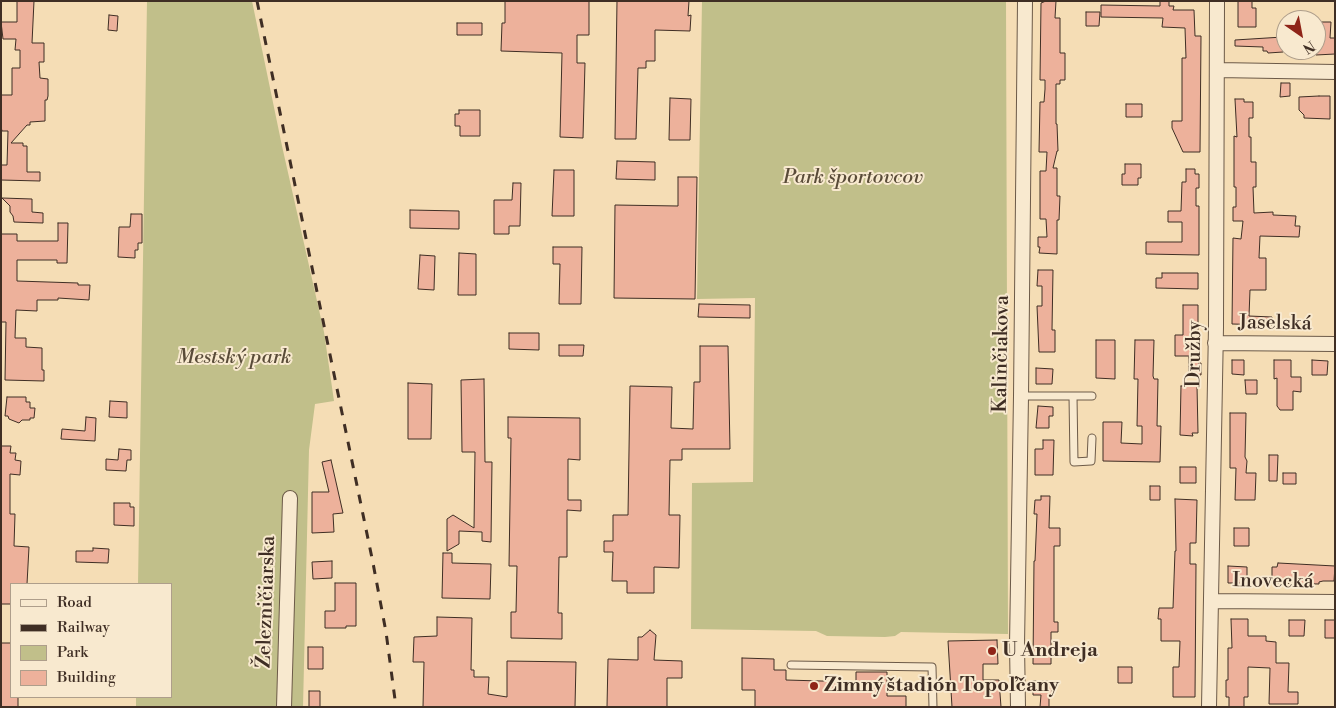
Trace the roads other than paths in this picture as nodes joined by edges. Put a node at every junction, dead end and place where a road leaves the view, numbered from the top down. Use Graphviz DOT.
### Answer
graph roads {
  1 [pos="1025,1"];
  2 [pos="1217,1"];
  3 [pos="1218,70"];
  4 [pos="1335,72"];
  5 [pos="1215,343"];
  6 [pos="1335,344"];
  7 [pos="1022,396"];
  8 [pos="1073,396"];
  9 [pos="1092,396"];
  10 [pos="1092,438"];
  11 [pos="290,498"];
  12 [pos="1212,601"];
  13 [pos="1335,602"];
  14 [pos="791,665"];
  15 [pos="284,707"];
  16 [pos="933,707"];
  17 [pos="1018,707"];
  18 [pos="1209,707"];
  1 -- 7 [label="street, Kalinčiakova"];
  2 -- 3 [label="street, Družby"];
  3 -- 4 [label="street"];
  3 -- 5 [label="street, Družby"];
  5 -- 6 [label="street, Jaselská"];
  5 -- 12 [label="street, Družby"];
  7 -- 8 [label="lane"];
  7 -- 17 [label="street, Kalinčiakova"];
  8 -- 9 [label="lane"];
  8 -- 10 [label="lane"];
  11 -- 15 [label="street, Železničiarska"];
  12 -- 13 [label="street, Inovecká"];
  12 -- 18 [label="street, Družby"];
  14 -- 16 [label="lane"];
}
